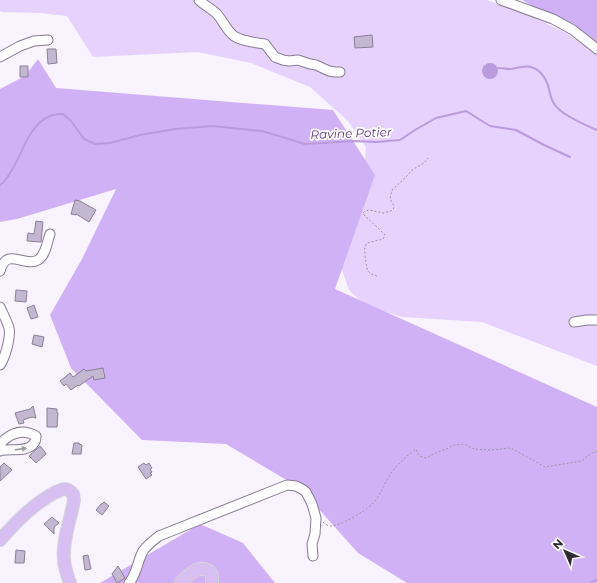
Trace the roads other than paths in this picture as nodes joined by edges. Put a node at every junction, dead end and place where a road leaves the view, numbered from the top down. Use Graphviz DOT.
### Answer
graph roads {
  1 [pos="200,0"];
  2 [pos="501,0"];
  3 [pos="48,40"];
  4 [pos="597,49"];
  5 [pos="0,57"];
  6 [pos="340,72"];
  7 [pos="50,234"];
  8 [pos="0,271"];
  9 [pos="0,307"];
  10 [pos="597,320"];
  11 [pos="574,322"];
  12 [pos="0,365"];
  13 [pos="0,444"];
  14 [pos="0,451"];
  15 [pos="0,540"];
  16 [pos="314,556"];
  17 [pos="70,583"];
  18 [pos="129,583"];
  19 [pos="180,583"];
  20 [pos="212,583"];
  1 -- 6 [label="street"];
  2 -- 4 [label="street"];
  3 -- 5 [label="street"];
  7 -- 8 [label="street"];
  9 -- 12 [label="street"];
  10 -- 11 [label="street"];
  14 -- 13 [label="street, one-way"];
  15 -- 17 [label="main road"];
  16 -- 18 [label="street"];
  19 -- 20 [label="main road"];
}
